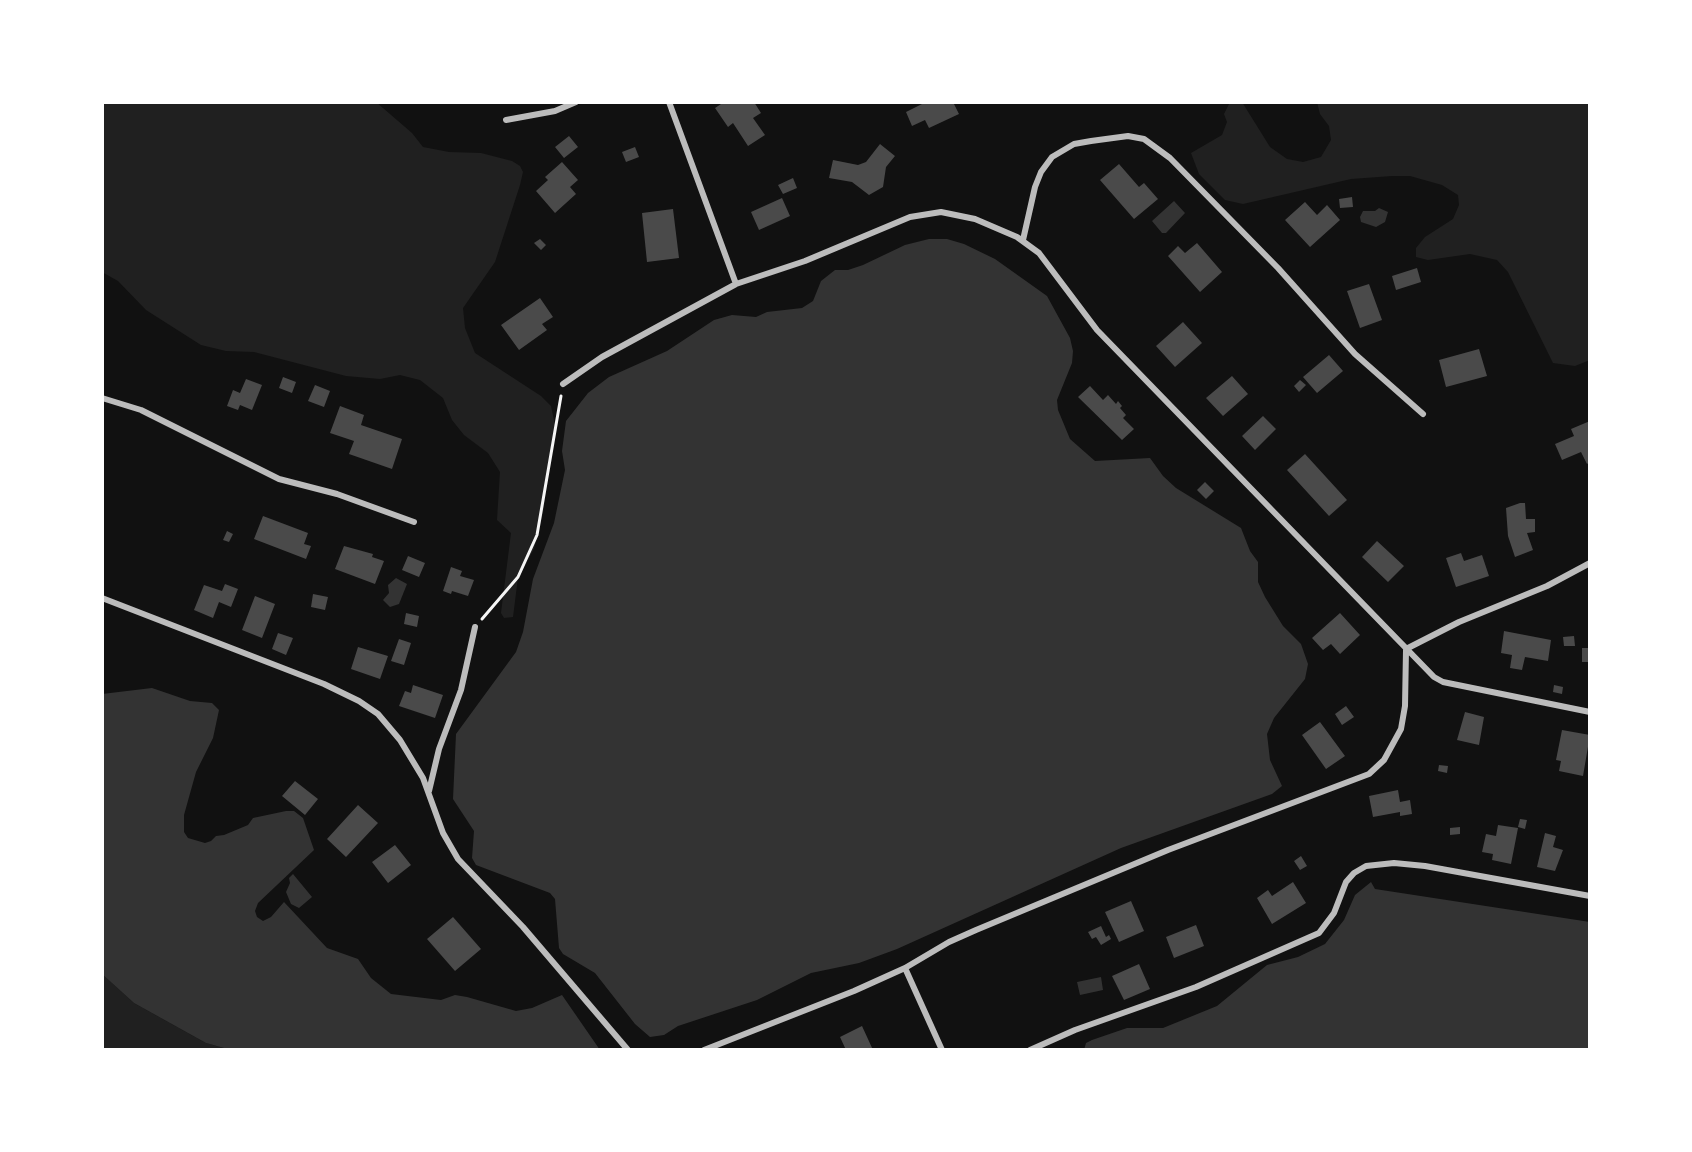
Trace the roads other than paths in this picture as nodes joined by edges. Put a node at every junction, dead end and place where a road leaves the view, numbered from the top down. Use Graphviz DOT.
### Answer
graph roads {
  1 [pos="576,102"];
  2 [pos="669,102"];
  3 [pos="506,120"];
  4 [pos="1023,240"];
  5 [pos="736,284"];
  6 [pos="563,384"];
  7 [pos="102,398"];
  8 [pos="1423,414"];
  9 [pos="414,522"];
  10 [pos="1590,562"];
  11 [pos="102,598"];
  12 [pos="475,627"];
  13 [pos="1406,649"];
  14 [pos="1590,712"];
  15 [pos="429,791"];
  16 [pos="1590,896"];
  17 [pos="905,968"];
  18 [pos="628,1050"];
  19 [pos="704,1050"];
  20 [pos="942,1050"];
  21 [pos="1030,1050"];
  1 -- 3 [label="street"];
  2 -- 5 [label="street"];
  4 -- 5 [label="street"];
  4 -- 8 [label="street"];
  4 -- 13 [label="street"];
  5 -- 6 [label="street"];
  7 -- 9 [label="street"];
  10 -- 13 [label="street"];
  11 -- 15 [label="street"];
  12 -- 15 [label="street"];
  13 -- 14 [label="street"];
  13 -- 17 [label="street"];
  15 -- 18 [label="street"];
  16 -- 21 [label="street"];
  17 -- 19 [label="street"];
  17 -- 20 [label="street"];
}
